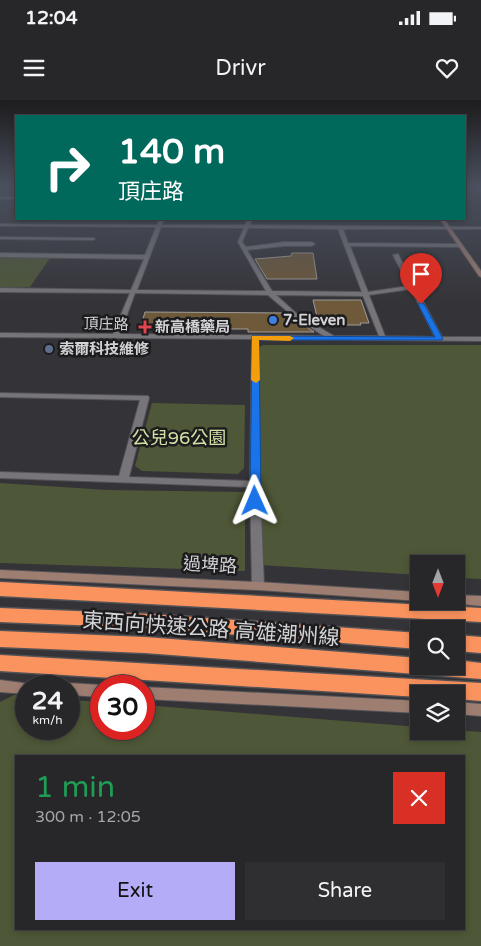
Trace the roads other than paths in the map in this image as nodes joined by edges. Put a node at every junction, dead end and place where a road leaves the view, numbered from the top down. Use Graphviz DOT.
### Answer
graph roads {
  1 [pos="17,225"];
  2 [pos="85,225"];
  3 [pos="446,225"];
  4 [pos="159,226"];
  5 [pos="248,227"];
  6 [pos="340,227"];
  7 [pos="448,228"];
  8 [pos="481,228"];
  9 [pos="3,238"];
  10 [pos="93,239"];
  11 [pos="312,244"];
  12 [pos="347,244"];
  13 [pos="0,245"];
  14 [pos="460,245"];
  15 [pos="243,248"];
  16 [pos="0,255"];
  17 [pos="396,255"];
  18 [pos="148,256"];
  19 [pos="481,275"];
  20 [pos="412,287"];
  21 [pos="0,290"];
  22 [pos="134,292"];
  23 [pos="270,292"];
  24 [pos="365,294"];
  25 [pos="0,335"];
  26 [pos="115,337"];
  27 [pos="255,338"];
  28 [pos="334,339"];
  29 [pos="383,339"];
  30 [pos="440,339"];
  31 [pos="481,339"];
  32 [pos="0,395"];
  33 [pos="0,475"];
  34 [pos="123,480"];
  35 [pos="255,484"];
  36 [pos="0,574"];
  37 [pos="258,586"];
  38 [pos="0,589"];
  39 [pos="410,596"];
  40 [pos="465,600"];
  41 [pos="481,601"];
  42 [pos="0,615"];
  43 [pos="481,615"];
  44 [pos="410,639"];
  45 [pos="0,640"];
  46 [pos="465,644"];
  47 [pos="481,645"];
  48 [pos="0,663"];
  49 [pos="410,665"];
  50 [pos="465,670"];
  51 [pos="481,671"];
  52 [pos="0,686"];
  53 [pos="15,687"];
  54 [pos="481,692"];
  55 [pos="155,694"];
  56 [pos="410,707"];
  57 [pos="465,709"];
  58 [pos="481,710"];
  1 -- 9 [label="street"];
  2 -- 4 [label="street"];
  3 -- 7 [label="main road"];
  4 -- 5 [label="street"];
  4 -- 18 [label="street"];
  5 -- 6 [label="street"];
  5 -- 15 [label="street"];
  6 -- 7 [label="street"];
  6 -- 12 [label="street"];
  7 -- 8 [label="street"];
  7 -- 14 [label="main road"];
  9 -- 10 [label="street"];
  9 -- 13 [label="street"];
  11 -- 15 [label="street"];
  12 -- 14 [label="street"];
  12 -- 24 [label="street"];
  14 -- 19 [label="main road"];
  15 -- 23 [label="street"];
  16 -- 18 [label="street"];
  17 -- 20 [label="street"];
  18 -- 22 [label="street"];
  20 -- 24 [label="street"];
  20 -- 30 [label="street"];
  21 -- 22 [label="street"];
  22 -- 23 [label="street"];
  22 -- 26 [label="street"];
  23 -- 24 [label="street"];
  23 -- 28 [label="street"];
  24 -- 29 [label="street"];
  25 -- 26 [label="street, 頂庄路"];
  26 -- 27 [label="street, 頂庄路"];
  27 -- 28 [label="street, 頂庄路"];
  27 -- 35 [label="street"];
  28 -- 29 [label="street, 頂庄路"];
  29 -- 30 [label="street, 頂庄路"];
  30 -- 31 [label="street, 頂庄路"];
  32 -- 34 [label="street"];
  33 -- 34 [label="street"];
  34 -- 35 [label="street"];
  35 -- 37 [label="street"];
  36 -- 37 [label="main road, 過埤路"];
  37 -- 39 [label="main road, 過埤路"];
  38 -- 43 [label="highway"];
  40 -- 41 [label="main road"];
  42 -- 44 [label="highway, 東西向快速公路 高雄潮州線"];
  45 -- 49 [label="highway, 東西向快速公路 高雄潮州線"];
  46 -- 47 [label="highway"];
  48 -- 54 [label="highway"];
  50 -- 51 [label="highway, 東西向快速公路 高雄潮州線"];
  52 -- 53 [label="main road"];
  55 -- 56 [label="main road"];
  57 -- 58 [label="main road"];
}
